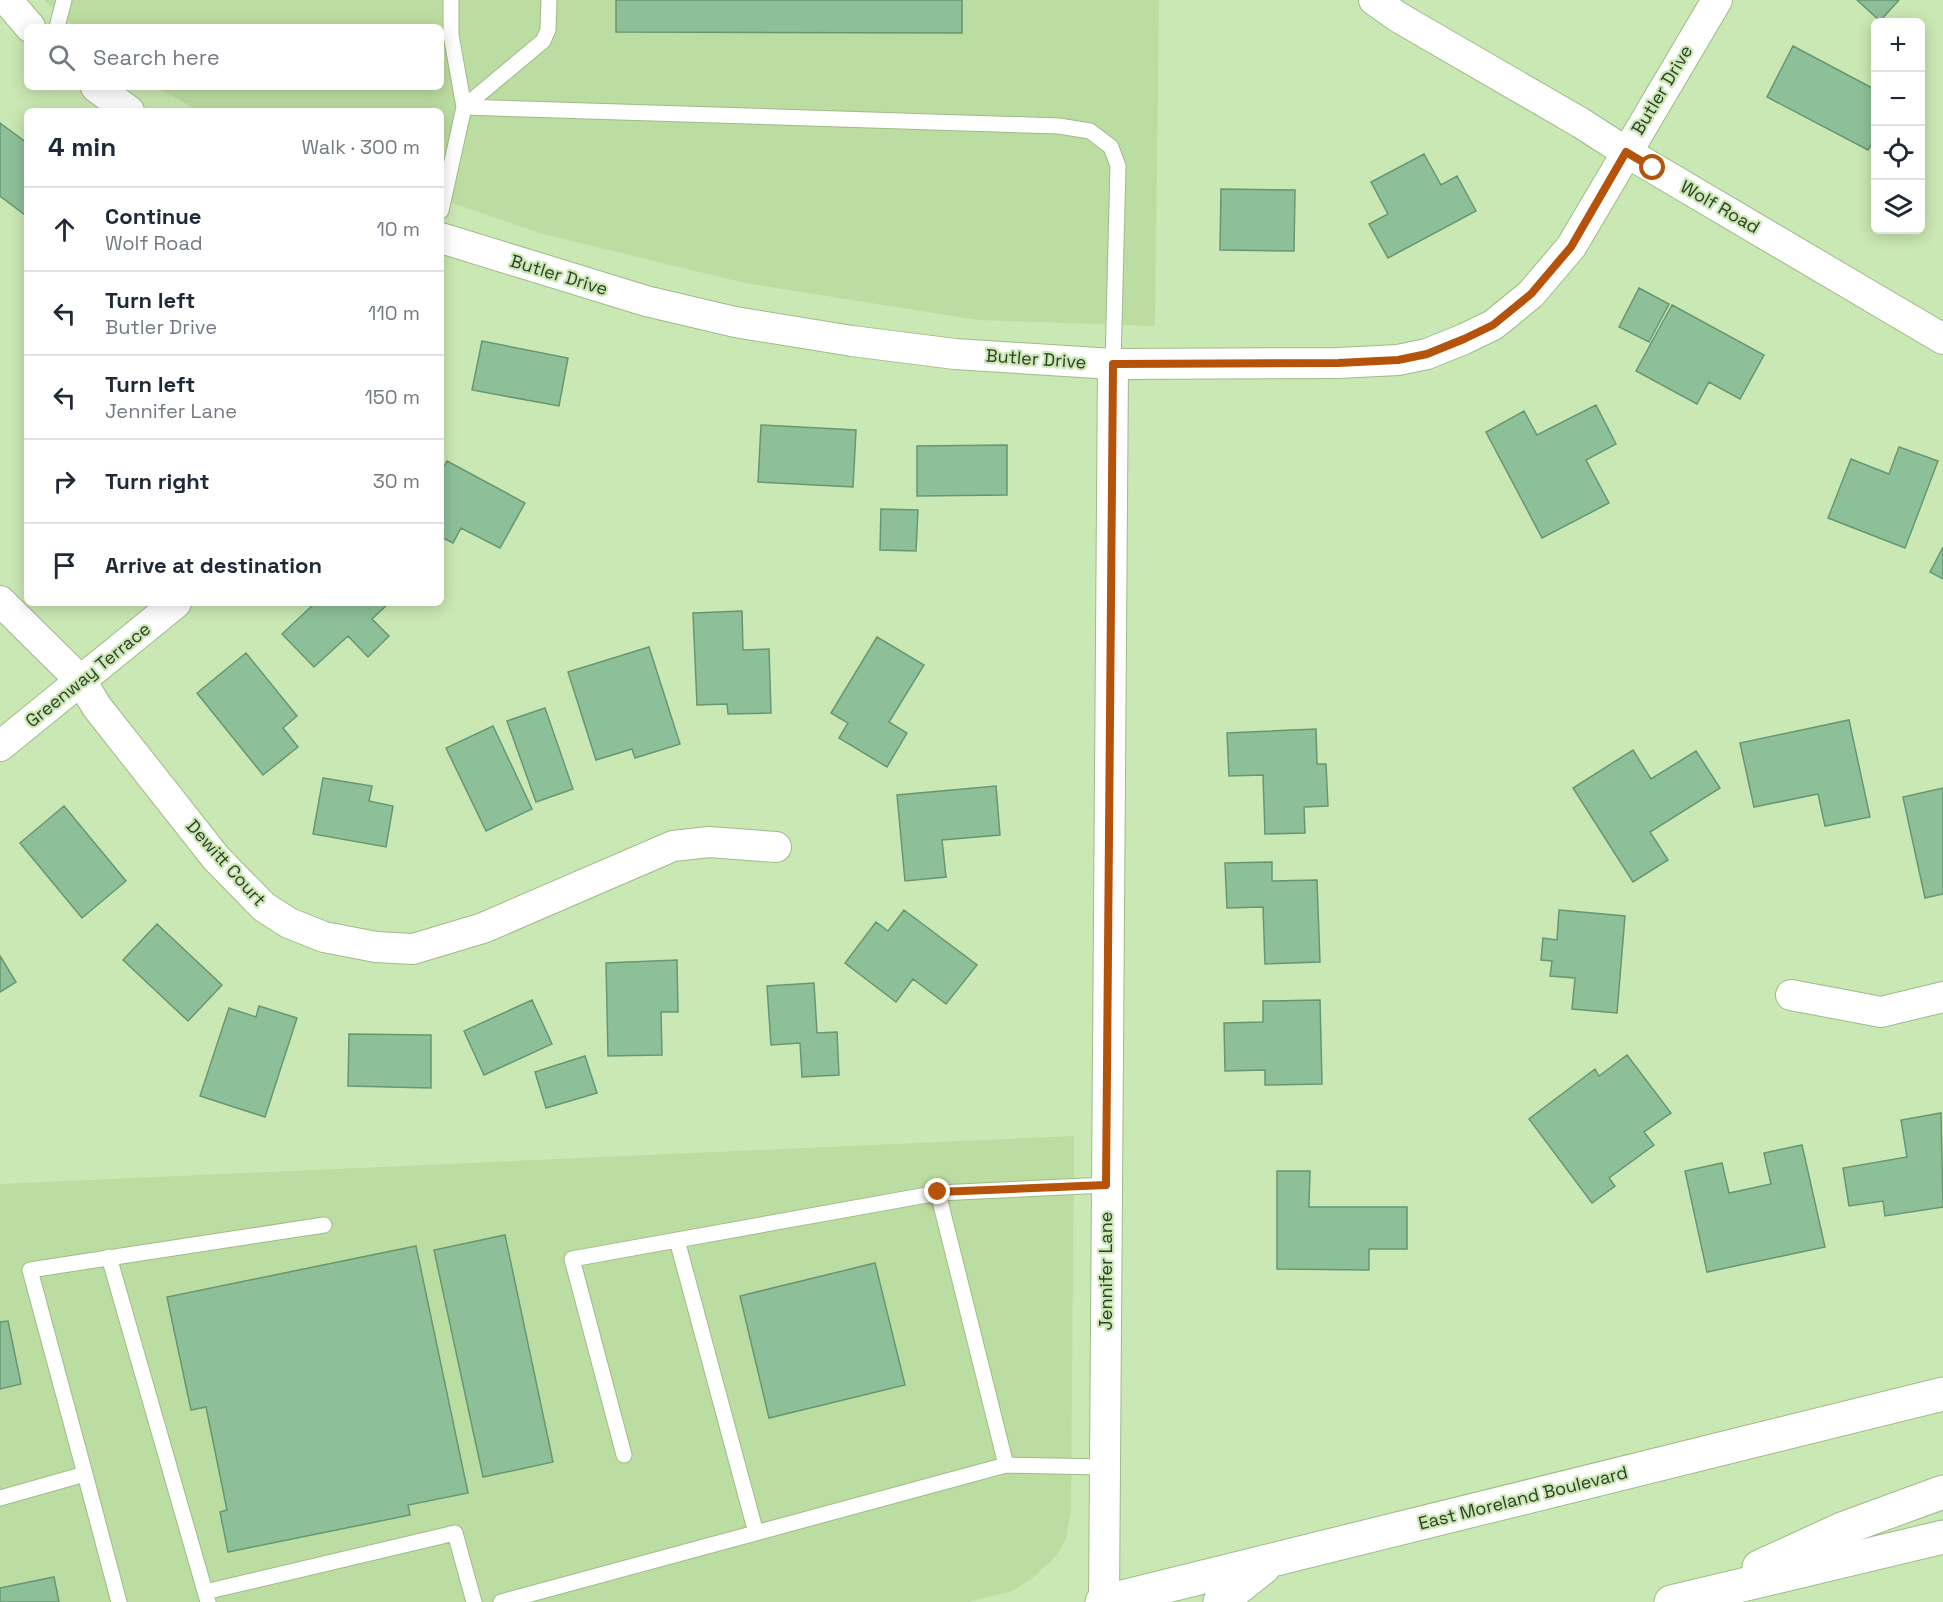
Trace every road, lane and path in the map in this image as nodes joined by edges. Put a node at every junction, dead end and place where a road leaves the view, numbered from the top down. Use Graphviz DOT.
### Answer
graph roads {
  1 [pos="7,0"];
  2 [pos="64,0"];
  3 [pos="451,0"];
  4 [pos="549,0"];
  5 [pos="1374,0"];
  6 [pos="1716,0"];
  7 [pos="27,24"];
  8 [pos="58,24"];
  9 [pos="100,90"];
  10 [pos="464,107"];
  11 [pos="125,108"];
  12 [pos="1626,152"];
  13 [pos="444,197"];
  14 [pos="444,239"];
  15 [pos="1943,339"];
  16 [pos="1113,364"];
  17 [pos="0,601"];
  18 [pos="172,606"];
  19 [pos="81,681"];
  20 [pos="0,746"];
  21 [pos="776,847"];
  22 [pos="1791,995"];
  23 [pos="1943,997"];
  24 [pos="1106,1185"];
  25 [pos="938,1192"];
  26 [pos="324,1225"];
  27 [pos="677,1240"];
  28 [pos="110,1257"];
  29 [pos="1943,1394"];
  30 [pos="624,1455"];
  31 [pos="1006,1465"];
  32 [pos="1104,1467"];
  33 [pos="86,1474"];
  34 [pos="1943,1492"];
  35 [pos="0,1498"];
  36 [pos="756,1533"];
  37 [pos="1943,1538"];
  38 [pos="1273,1560"];
  39 [pos="207,1597"];
  40 [pos="1683,1599"];
  41 [pos="119,1602"];
  42 [pos="474,1602"];
  43 [pos="501,1602"];
  44 [pos="1103,1602"];
  45 [pos="1220,1602"];
  1 -- 7 [label="street"];
  2 -- 8 [label="lane"];
  3 -- 10 [label="lane"];
  4 -- 10 [label="lane"];
  5 -- 12 [label="street, Wolf Road"];
  6 -- 12 [label="street, Butler Drive"];
  9 -- 11 [label="street"];
  10 -- 13 [label="lane"];
  10 -- 16 [label="lane"];
  12 -- 15 [label="street, Wolf Road"];
  12 -- 16 [label="street, Butler Drive"];
  14 -- 16 [label="street, Butler Drive"];
  16 -- 24 [label="street, Jennifer Lane"];
  17 -- 19 [label="street, Dewitt Court"];
  18 -- 19 [label="street, Greenway Terrace"];
  19 -- 20 [label="street, Greenway Terrace"];
  19 -- 21 [label="street, Dewitt Court"];
  22 -- 23 [label="street"];
  24 -- 25 [label="lane"];
  24 -- 32 [label="street, Jennifer Lane"];
  25 -- 27 [label="lane"];
  25 -- 31 [label="lane"];
  26 -- 28 [label="lane"];
  27 -- 30 [label="lane"];
  27 -- 36 [label="lane"];
  28 -- 33 [label="lane"];
  28 -- 39 [label="lane"];
  29 -- 38 [label="main road, East Moreland Boulevard"];
  31 -- 32 [label="lane"];
  31 -- 36 [label="lane"];
  32 -- 44 [label="street, Jennifer Lane"];
  33 -- 35 [label="lane"];
  33 -- 41 [label="lane"];
  34 -- 40 [label="main road"];
  36 -- 43 [label="lane"];
  37 -- 40 [label="main road"];
  38 -- 44 [label="main road, East Moreland Boulevard"];
  38 -- 45 [label="main road"];
  39 -- 42 [label="lane"];
}
